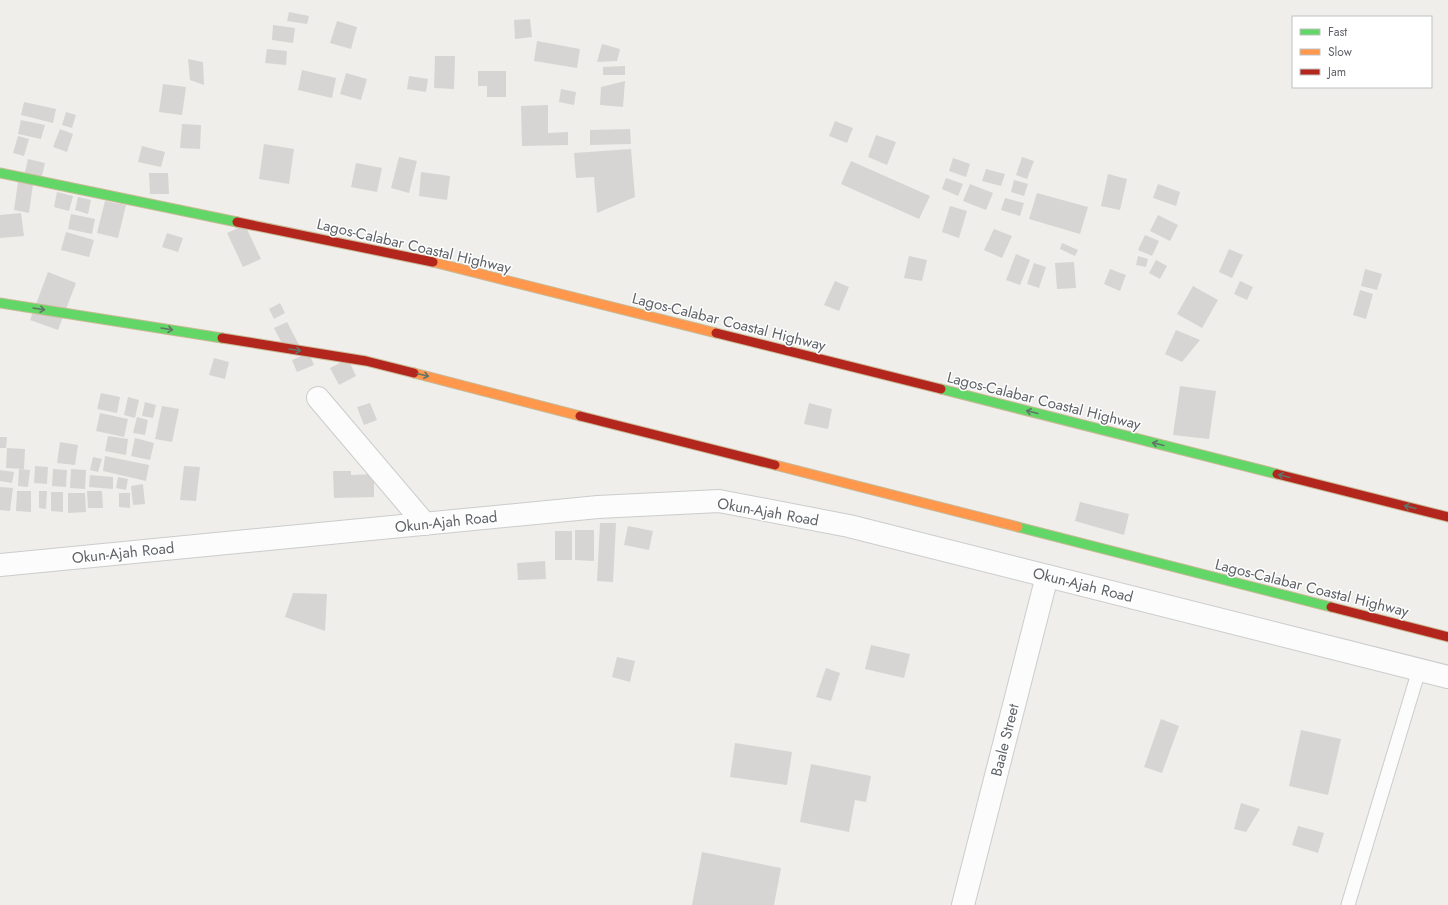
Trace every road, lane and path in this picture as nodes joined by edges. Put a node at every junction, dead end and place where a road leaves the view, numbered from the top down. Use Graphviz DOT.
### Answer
graph roads {
  1 [pos="0,173"];
  2 [pos="0,303"];
  3 [pos="318,398"];
  4 [pos="1448,516"];
  5 [pos="425,524"];
  6 [pos="0,565"];
  7 [pos="1047,576"];
  8 [pos="1448,637"];
  9 [pos="1419,670"];
  10 [pos="1448,677"];
  11 [pos="963,905"];
  12 [pos="1348,905"];
  4 -- 1 [label="highway, Lagos-Calabar Coastal Highway, one-way"];
  2 -- 8 [label="highway, Lagos-Calabar Coastal Highway, one-way"];
  3 -- 5 [label="street"];
  5 -- 6 [label="street, Okun-Ajah Road"];
  5 -- 7 [label="street, Okun-Ajah Road"];
  7 -- 9 [label="street, Okun-Ajah Road"];
  7 -- 11 [label="street, Baale Street"];
  9 -- 10 [label="street, Okun-Ajah Road"];
  9 -- 12 [label="lane"];
}
